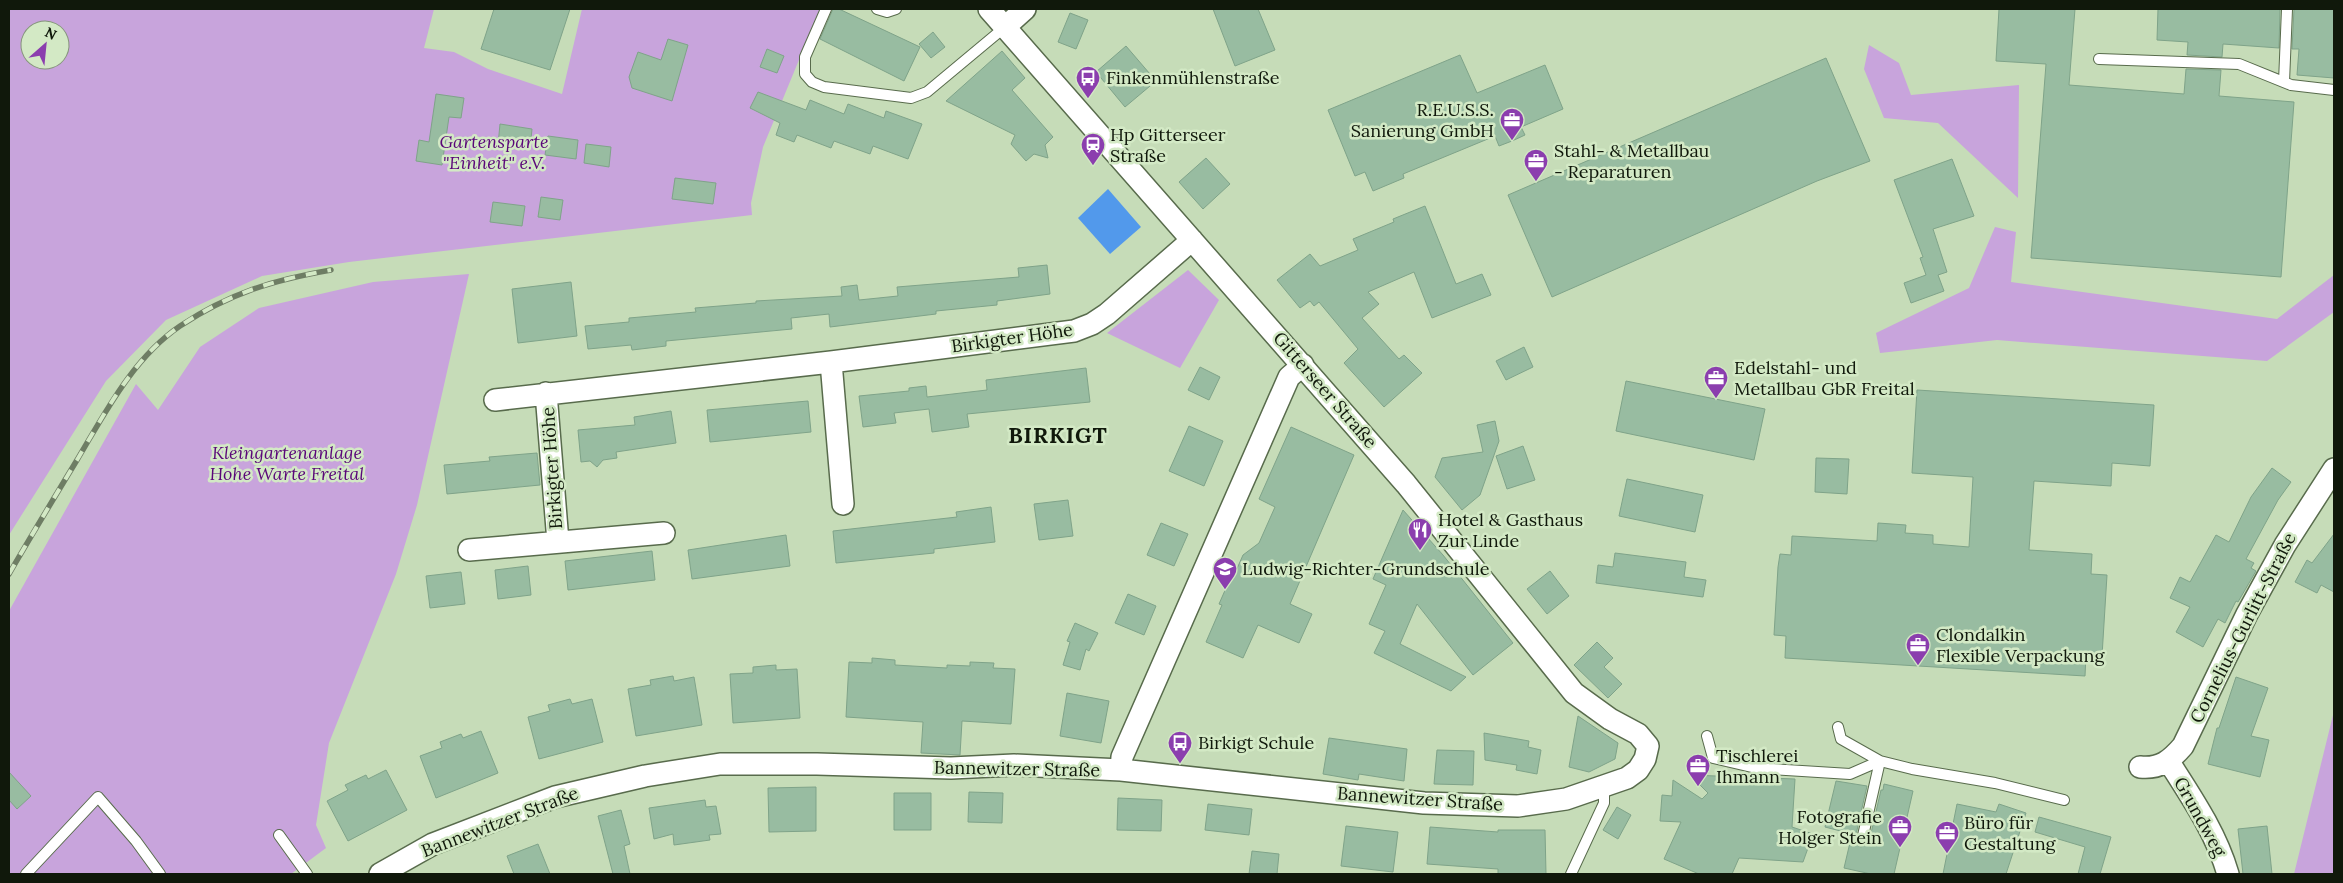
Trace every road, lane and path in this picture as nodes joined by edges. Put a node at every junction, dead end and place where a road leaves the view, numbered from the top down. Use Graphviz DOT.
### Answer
graph roads {
  1 [pos="826,9"];
  2 [pos="877,9"];
  3 [pos="896,9"];
  4 [pos="989,9"];
  5 [pos="1025,9"];
  6 [pos="2287,9"];
  7 [pos="1005,27"];
  8 [pos="2099,59"];
  9 [pos="2284,82"];
  10 [pos="2334,90"];
  11 [pos="1192,240"];
  12 [pos="831,362"];
  13 [pos="1303,364"];
  14 [pos="546,394"];
  15 [pos="495,400"];
  16 [pos="2334,470"];
  17 [pos="843,504"];
  18 [pos="664,533"];
  19 [pos="558,542"];
  20 [pos="469,550"];
  21 [pos="1838,728"];
  22 [pos="1707,736"];
  23 [pos="1648,746"];
  24 [pos="1880,761"];
  25 [pos="2169,762"];
  26 [pos="2140,767"];
  27 [pos="1121,770"];
  28 [pos="1604,787"];
  29 [pos="2064,800"];
  30 [pos="279,835"];
  31 [pos="1862,840"];
  32 [pos="26,874"];
  33 [pos="160,874"];
  34 [pos="306,874"];
  35 [pos="380,874"];
  36 [pos="1571,874"];
  37 [pos="2228,874"];
  1 -- 7 [label="lane"];
  2 -- 3 [label="lane"];
  4 -- 7 [label="street, Gitterseer Straße"];
  5 -- 7 [label="street"];
  6 -- 9 [label="lane"];
  7 -- 11 [label="street, Gitterseer Straße"];
  8 -- 9 [label="lane"];
  9 -- 10 [label="lane"];
  11 -- 12 [label="street, Birkigter Höhe"];
  11 -- 13 [label="street, Gitterseer Straße"];
  12 -- 14 [label="street, Birkigter Höhe"];
  12 -- 17 [label="street"];
  13 -- 23 [label="street, Gitterseer Straße"];
  13 -- 27 [label="street"];
  14 -- 15 [label="street, Birkigter Höhe"];
  14 -- 19 [label="street, Birkigter Höhe"];
  16 -- 25 [label="street, Cornelius-Gurlitt-Straße"];
  18 -- 19 [label="street, Birkigter Höhe"];
  19 -- 20 [label="street, Birkigter Höhe"];
  21 -- 24 [label="lane"];
  22 -- 24 [label="lane"];
  23 -- 28 [label="street, Bannewitzer Straße"];
  24 -- 29 [label="lane"];
  24 -- 31 [label="lane"];
  25 -- 26 [label="street"];
  25 -- 37 [label="street, Grundweg"];
  27 -- 28 [label="street, Bannewitzer Straße"];
  27 -- 35 [label="street, Bannewitzer Straße"];
  28 -- 36 [label="lane"];
  30 -- 34 [label="lane"];
  32 -- 33 [label="lane"];
}
